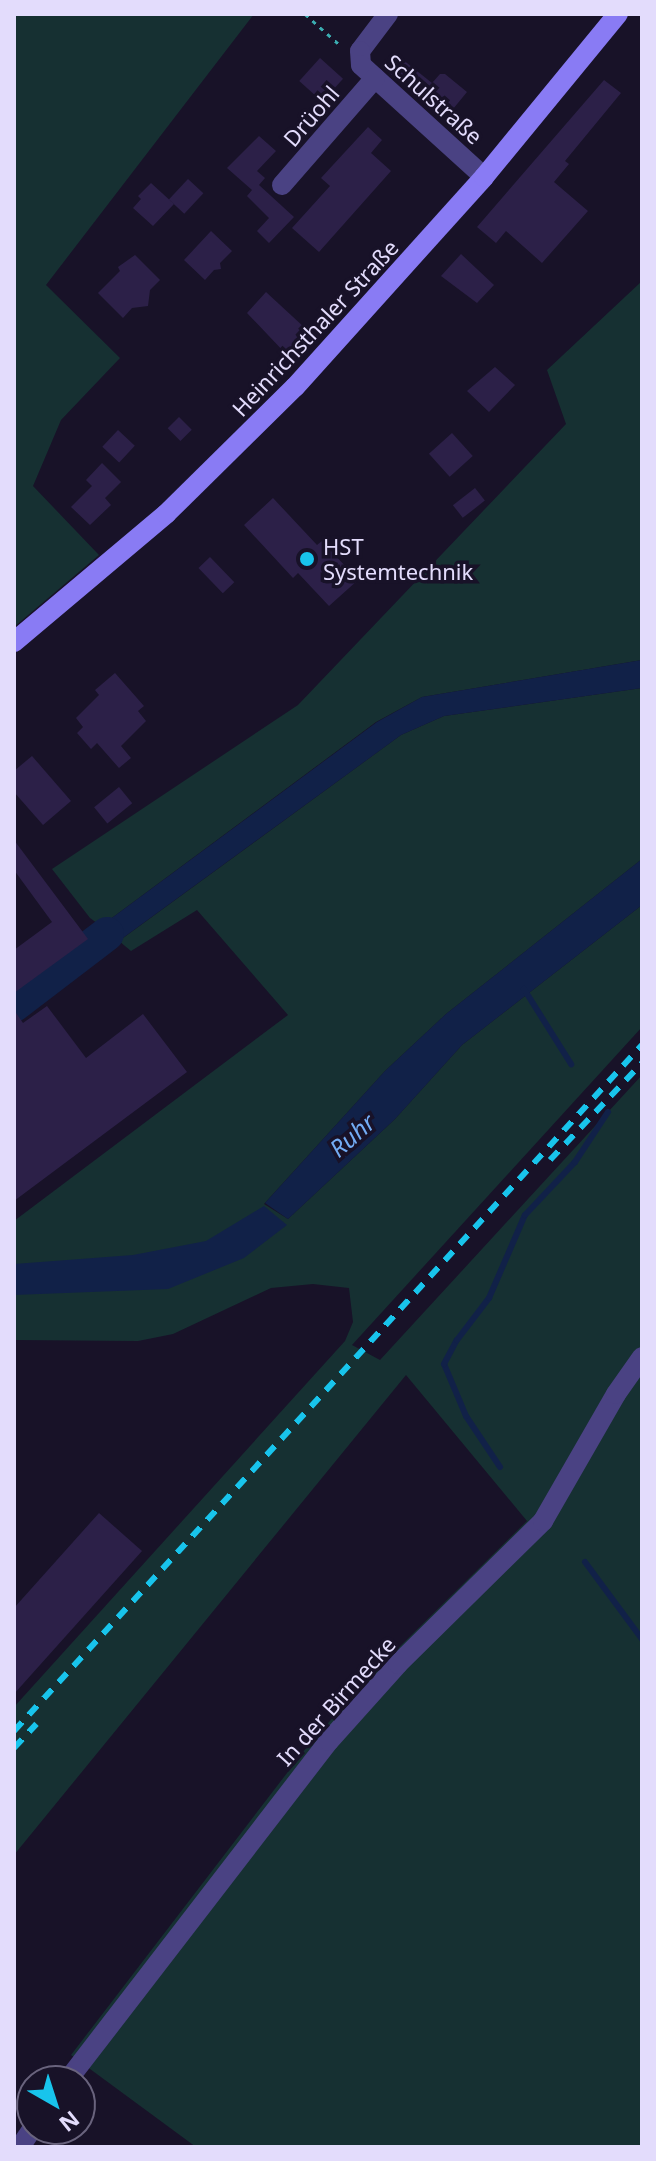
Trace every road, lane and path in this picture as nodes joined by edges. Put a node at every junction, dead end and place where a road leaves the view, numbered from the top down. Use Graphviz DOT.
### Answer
graph roads {
  1 [pos="305,14"];
  2 [pos="388,14"];
  3 [pos="618,14"];
  4 [pos="368,72"];
  5 [pos="484,177"];
  6 [pos="282,185"];
  7 [pos="14,642"];
  8 [pos="642,1357"];
  9 [pos="79,2065"];
  1 -- 4 [label="path"];
  2 -- 4 [label="street, Schulstraße"];
  3 -- 5 [label="main road, Heinrichsthaler Straße"];
  4 -- 5 [label="street, Schulstraße"];
  4 -- 6 [label="street, Drüohl"];
  5 -- 7 [label="main road, Heinrichsthaler Straße"];
  8 -- 9 [label="street, In der Birmecke"];
}
